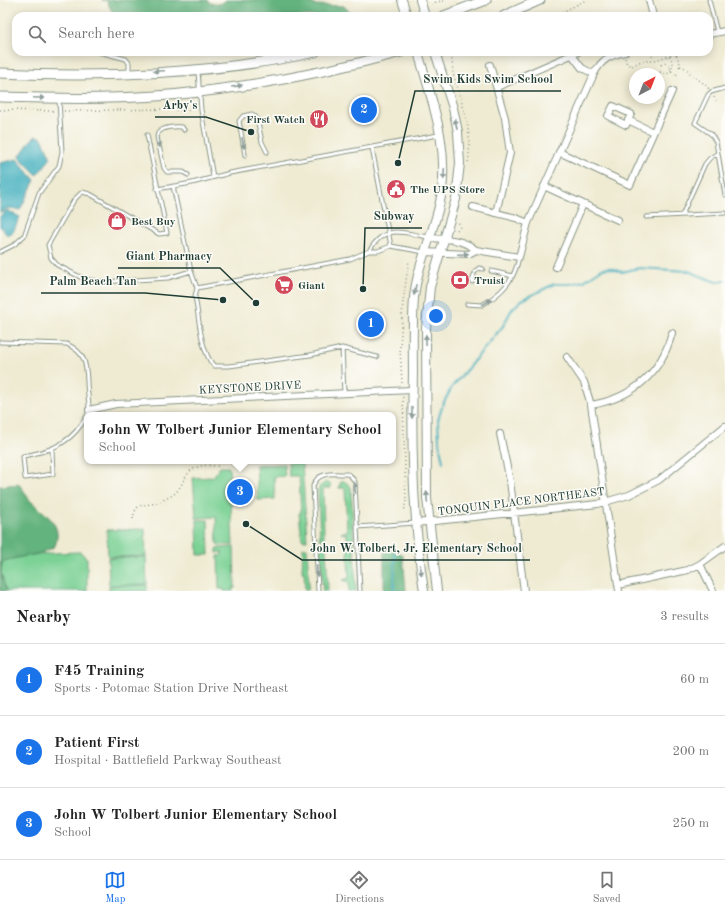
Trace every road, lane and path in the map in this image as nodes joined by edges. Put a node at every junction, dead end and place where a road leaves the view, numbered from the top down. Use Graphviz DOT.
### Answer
graph roads {
  1 [pos="402,0"];
  2 [pos="420,0"];
  3 [pos="447,0"];
  4 [pos="486,0"];
  5 [pos="540,0"];
  6 [pos="586,0"];
  7 [pos="648,0"];
  8 [pos="709,0"];
  9 [pos="435,1"];
  10 [pos="432,5"];
  11 [pos="406,12"];
  12 [pos="424,12"];
  13 [pos="454,12"];
  14 [pos="513,12"];
  15 [pos="563,12"];
  16 [pos="652,12"];
  17 [pos="712,12"];
  18 [pos="713,16"];
  19 [pos="725,30"];
  20 [pos="717,32"];
  21 [pos="713,33"];
  22 [pos="114,56"];
  23 [pos="292,56"];
  24 [pos="386,56"];
  25 [pos="419,56"];
  26 [pos="436,56"];
  27 [pos="568,56"];
  28 [pos="576,56"];
  29 [pos="616,56"];
  30 [pos="625,56"];
  31 [pos="652,56"];
  32 [pos="669,56"];
  33 [pos="677,56"];
  34 [pos="653,59"];
  35 [pos="490,65"];
  36 [pos="680,66"];
  37 [pos="198,69"];
  38 [pos="670,71"];
  39 [pos="0,73"];
  40 [pos="129,73"];
  41 [pos="594,74"];
  42 [pos="497,87"];
  43 [pos="725,88"];
  44 [pos="672,91"];
  45 [pos="199,92"];
  46 [pos="711,92"];
  47 [pos="0,97"];
  48 [pos="59,98"];
  49 [pos="716,101"];
  50 [pos="0,110"];
  51 [pos="192,110"];
  52 [pos="60,111"];
  53 [pos="628,120"];
  54 [pos="184,130"];
  55 [pos="653,132"];
  56 [pos="440,135"];
  57 [pos="147,136"];
  58 [pos="372,148"];
  59 [pos="267,152"];
  60 [pos="559,152"];
  61 [pos="718,153"];
  62 [pos="245,155"];
  63 [pos="188,175"];
  64 [pos="213,177"];
  65 [pos="173,186"];
  66 [pos="544,186"];
  67 [pos="158,189"];
  68 [pos="725,195"];
  69 [pos="583,204"];
  70 [pos="473,207"];
  71 [pos="496,212"];
  72 [pos="725,213"];
  73 [pos="682,215"];
  74 [pos="646,217"];
  75 [pos="618,220"];
  76 [pos="528,222"];
  77 [pos="387,234"];
  78 [pos="430,238"];
  79 [pos="444,239"];
  80 [pos="391,246"];
  81 [pos="476,250"];
  82 [pos="370,251"];
  83 [pos="0,252"];
  84 [pos="424,252"];
  85 [pos="439,253"];
  86 [pos="519,257"];
  87 [pos="556,267"];
  88 [pos="483,269"];
  89 [pos="191,271"];
  90 [pos="491,271"];
  91 [pos="513,276"];
  92 [pos="472,282"];
  93 [pos="196,288"];
  94 [pos="467,304"];
  95 [pos="672,333"];
  96 [pos="0,342"];
  97 [pos="342,348"];
  98 [pos="378,357"];
  99 [pos="567,357"];
  100 [pos="412,390"];
  101 [pos="344,393"];
  102 [pos="591,405"];
  103 [pos="89,410"];
  104 [pos="84,419"];
  105 [pos="725,426"];
  106 [pos="500,434"];
  107 [pos="52,449"];
  108 [pos="220,466"];
  109 [pos="605,502"];
  110 [pos="514,514"];
  111 [pos="133,520"];
  112 [pos="416,522"];
  113 [pos="429,522"];
  114 [pos="357,527"];
  115 [pos="725,546"];
  116 [pos="700,564"];
  117 [pos="618,588"];
  118 [pos="318,591"];
  119 [pos="360,591"];
  120 [pos="424,591"];
  121 [pos="437,591"];
  122 [pos="524,591"];
  123 [pos="713,591"];
  1 -- 11 [label="street"];
  2 -- 12 [label="street"];
  3 -- 9 [label="path"];
  4 -- 13 [label="main road"];
  5 -- 14 [label="main road"];
  6 -- 15 [label="path"];
  7 -- 16 [label="street"];
  8 -- 17 [label="lane"];
  9 -- 10 [label="path"];
  18 -- 20 [label="lane"];
  19 -- 20 [label="street"];
  20 -- 21 [label="street"];
  22 -- 40 [label="lane"];
  23 -- 37 [label="main road"];
  45 -- 24 [label="main road, one-way"];
  25 -- 56 [label="street"];
  79 -- 26 [label="street, one-way"];
  27 -- 42 [label="street"];
  28 -- 41 [label="street"];
  29 -- 41 [label="street"];
  30 -- 34 [label="path"];
  31 -- 34 [label="path"];
  32 -- 34 [label="path"];
  32 -- 38 [label="path"];
  33 -- 36 [label="path"];
  35 -- 42 [label="street"];
  36 -- 38 [label="path"];
  36 -- 46 [label="path"];
  37 -- 40 [label="main road, one-way"];
  37 -- 45 [label="lane"];
  38 -- 38 [label="path"];
  39 -- 40 [label="main road"];
  41 -- 60 [label="street"];
  42 -- 71 [label="street"];
  43 -- 46 [label="lane"];
  44 -- 55 [label="street"];
  45 -- 48 [label="main road"];
  45 -- 64 [label="lane"];
  46 -- 49 [label="path"];
  46 -- 61 [label="lane"];
  47 -- 48 [label="main road, one-way"];
  48 -- 52 [label="lane"];
  50 -- 52 [label="path"];
  51 -- 52 [label="path"];
  52 -- 83 [label="lane"];
  53 -- 55 [label="street"];
  54 -- 63 [label="lane, one-way"];
  55 -- 60 [label="street"];
  56 -- 58 [label="lane"];
  56 -- 78 [label="street, one-way"];
  57 -- 67 [label="lane"];
  58 -- 64 [label="lane"];
  58 -- 77 [label="lane"];
  59 -- 62 [label="lane, one-way"];
  60 -- 66 [label="street"];
  61 -- 68 [label="lane"];
  61 -- 73 [label="lane"];
  64 -- 65 [label="lane"];
  65 -- 67 [label="lane"];
  65 -- 89 [label="lane"];
  66 -- 69 [label="street"];
  66 -- 76 [label="street"];
  67 -- 89 [label="lane"];
  69 -- 75 [label="street"];
  69 -- 87 [label="street"];
  70 -- 71 [label="street"];
  71 -- 76 [label="street"];
  72 -- 73 [label="lane"];
  73 -- 74 [label="lane"];
  76 -- 86 [label="street"];
  77 -- 78 [label="lane"];
  77 -- 80 [label="lane"];
  77 -- 82 [label="lane"];
  78 -- 79 [label="street"];
  78 -- 84 [label="street"];
  79 -- 81 [label="street"];
  79 -- 85 [label="street"];
  80 -- 82 [label="lane"];
  80 -- 84 [label="lane"];
  85 -- 81 [label="street, one-way"];
  81 -- 86 [label="street"];
  82 -- 93 [label="lane"];
  84 -- 85 [label="street"];
  84 -- 100 [label="street, one-way"];
  113 -- 85 [label="street, one-way"];
  86 -- 91 [label="lane"];
  88 -- 92 [label="lane"];
  89 -- 93 [label="lane"];
  90 -- 91 [label="lane"];
  94 -- 91 [label="lane, one-way"];
  93 -- 97 [label="lane"];
  95 -- 102 [label="street"];
  96 -- 103 [label="lane"];
  97 -- 98 [label="lane"];
  97 -- 101 [label="lane"];
  99 -- 102 [label="street"];
  100 -- 101 [label="street, KEYSTONE DRIVE"];
  100 -- 112 [label="street, one-way"];
  101 -- 103 [label="street, KEYSTONE DRIVE"];
  102 -- 109 [label="street"];
  104 -- 107 [label="lane"];
  105 -- 109 [label="street, TONQUIN PLACE NORTHEAST"];
  106 -- 110 [label="street"];
  107 -- 107 [label="lane"];
  108 -- 111 [label="path"];
  109 -- 110 [label="street, TONQUIN PLACE NORTHEAST"];
  109 -- 117 [label="street"];
  110 -- 113 [label="street, TONQUIN PLACE NORTHEAST"];
  110 -- 122 [label="street"];
  112 -- 113 [label="street, TONQUIN PLACE NORTHEAST"];
  112 -- 114 [label="lane"];
  112 -- 120 [label="street, one-way"];
  113 -- 121 [label="street"];
  114 -- 118 [label="lane, one-way"];
  114 -- 119 [label="lane"];
  115 -- 116 [label="street"];
  116 -- 117 [label="street"];
  116 -- 123 [label="street"];
}
